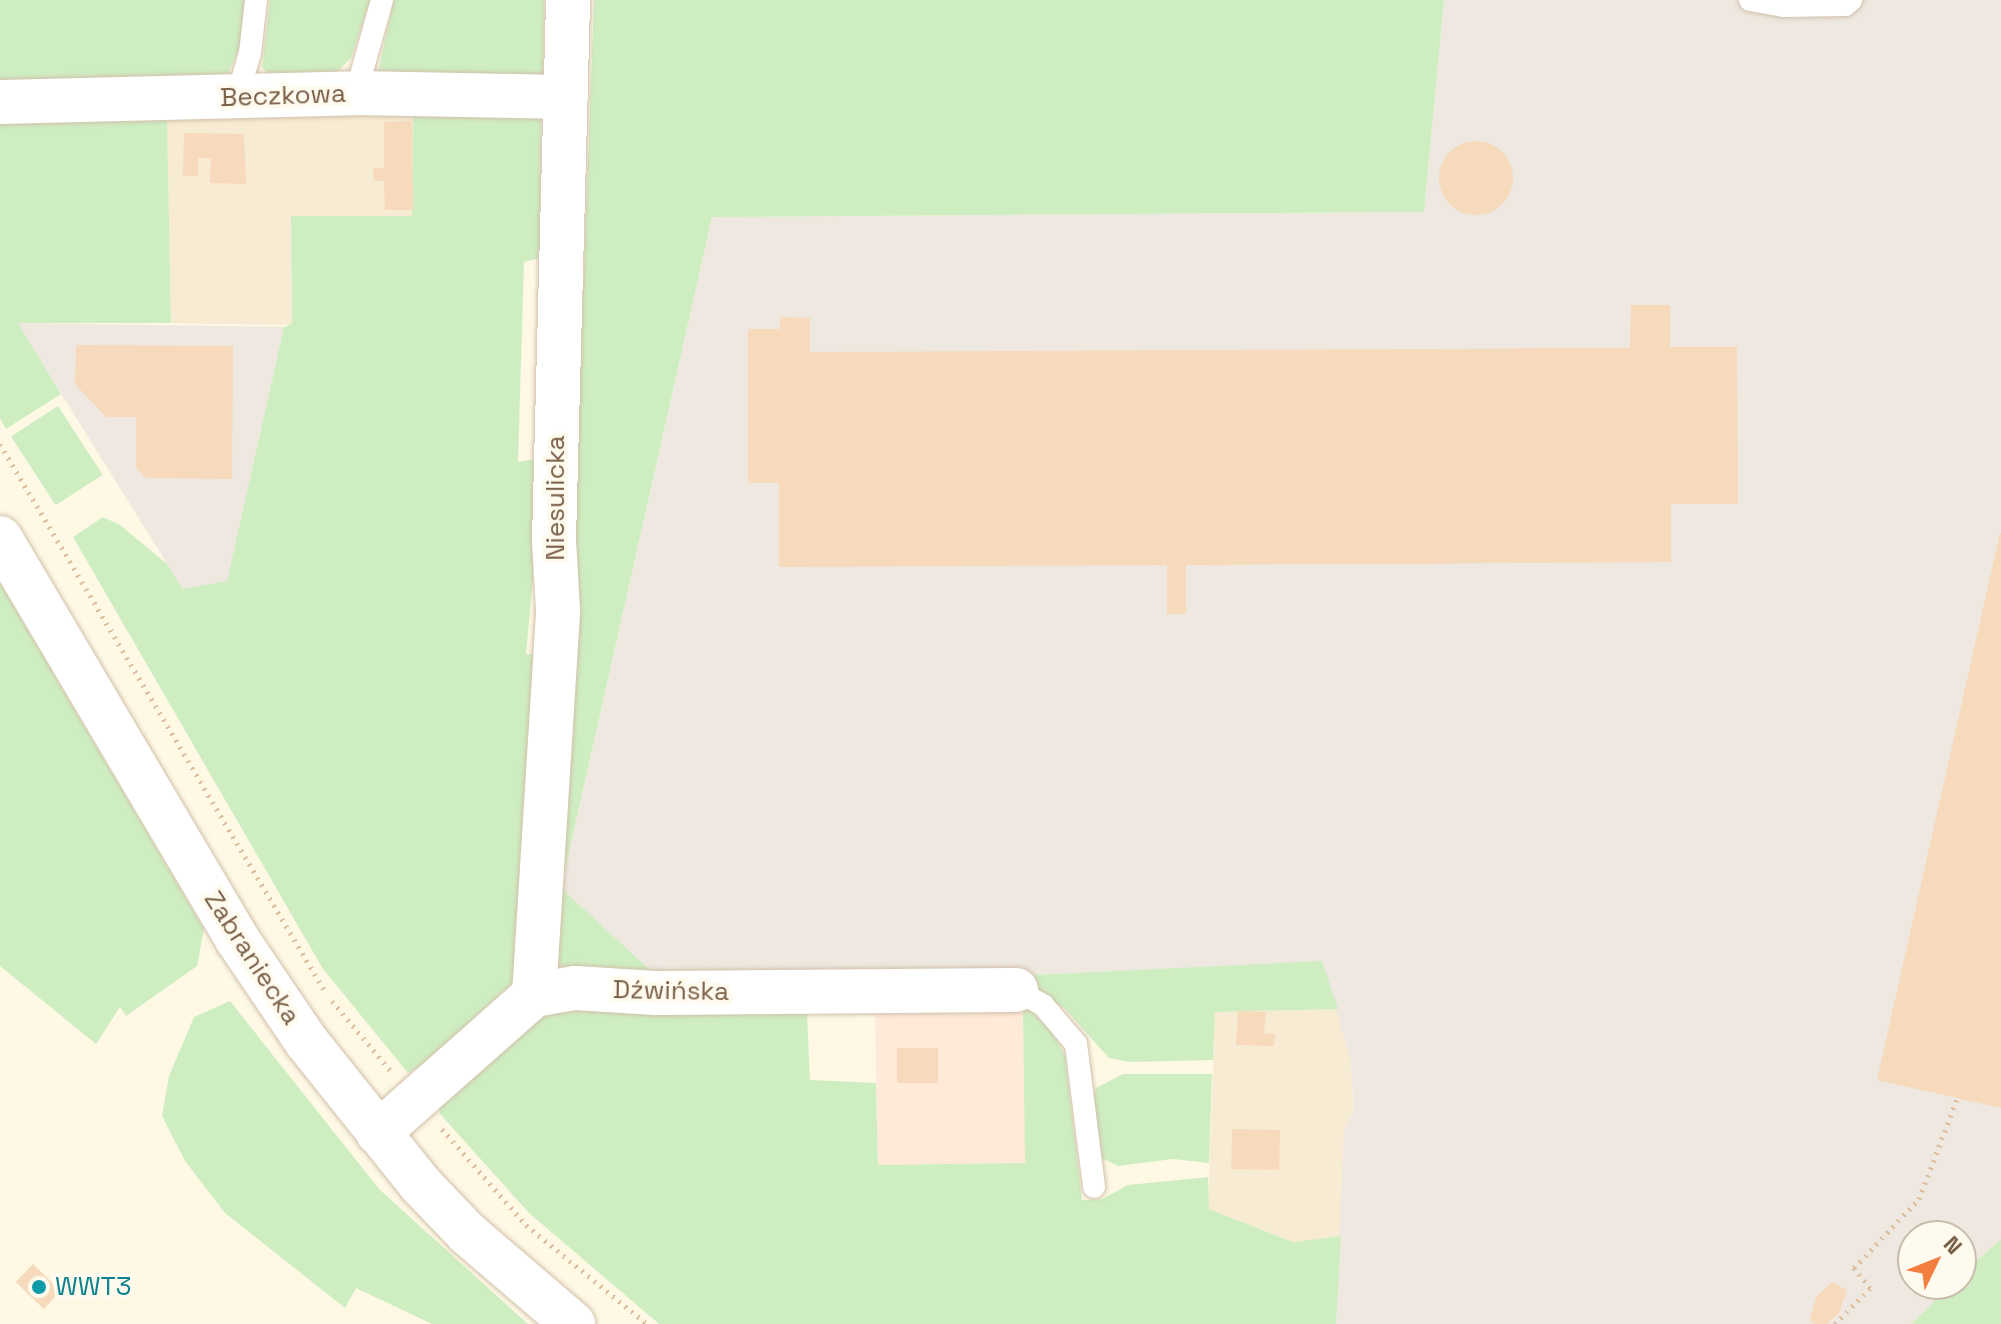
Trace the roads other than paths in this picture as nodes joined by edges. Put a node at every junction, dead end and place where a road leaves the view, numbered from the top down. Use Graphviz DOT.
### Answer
graph roads {
  1 [pos="256,0"];
  2 [pos="382,0"];
  3 [pos="568,0"];
  4 [pos="1750,0"];
  5 [pos="1851,0"];
  6 [pos="356,93"];
  7 [pos="237,97"];
  8 [pos="566,97"];
  9 [pos="0,102"];
  10 [pos="0,538"];
  11 [pos="1016,990"];
  12 [pos="534,995"];
  13 [pos="378,1133"];
  14 [pos="1094,1187"];
  15 [pos="573,1324"];
  1 -- 7 [label="lane"];
  2 -- 6 [label="lane"];
  3 -- 8 [label="street, Niesulicka"];
  4 -- 5 [label="lane"];
  6 -- 7 [label="street, Beczkowa"];
  6 -- 8 [label="street, Beczkowa"];
  7 -- 9 [label="street, Beczkowa"];
  8 -- 12 [label="street, Niesulicka"];
  10 -- 13 [label="street, Zabraniecka"];
  11 -- 12 [label="street, Dźwińska"];
  11 -- 14 [label="lane"];
  12 -- 13 [label="street"];
  13 -- 15 [label="street, Zabraniecka"];
}
